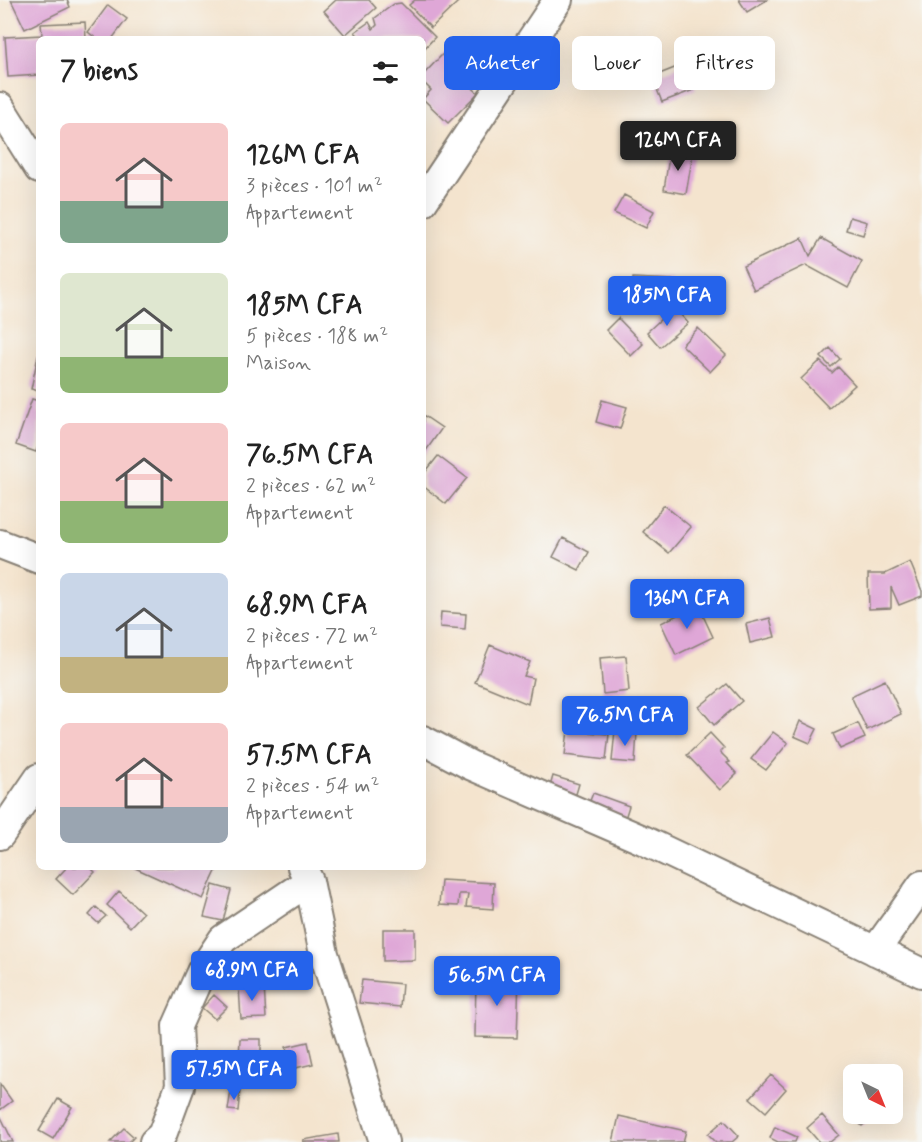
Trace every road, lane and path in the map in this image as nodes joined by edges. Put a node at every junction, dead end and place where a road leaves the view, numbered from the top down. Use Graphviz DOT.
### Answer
graph roads {
  1 [pos="558,0"];
  2 [pos="0,107"];
  3 [pos="36,160"];
  4 [pos="426,198"];
  5 [pos="0,544"];
  6 [pos="36,558"];
  7 [pos="426,742"];
  8 [pos="36,782"];
  9 [pos="0,835"];
  10 [pos="306,874"];
  11 [pos="922,885"];
  12 [pos="875,951"];
  13 [pos="922,973"];
  14 [pos="154,1142"];
  15 [pos="384,1142"];
  1 -- 4 [label="street"];
  2 -- 3 [label="street"];
  5 -- 6 [label="street"];
  7 -- 12 [label="street"];
  8 -- 9 [label="street"];
  10 -- 14 [label="street"];
  10 -- 15 [label="street"];
  11 -- 12 [label="street"];
  12 -- 13 [label="street"];
}
